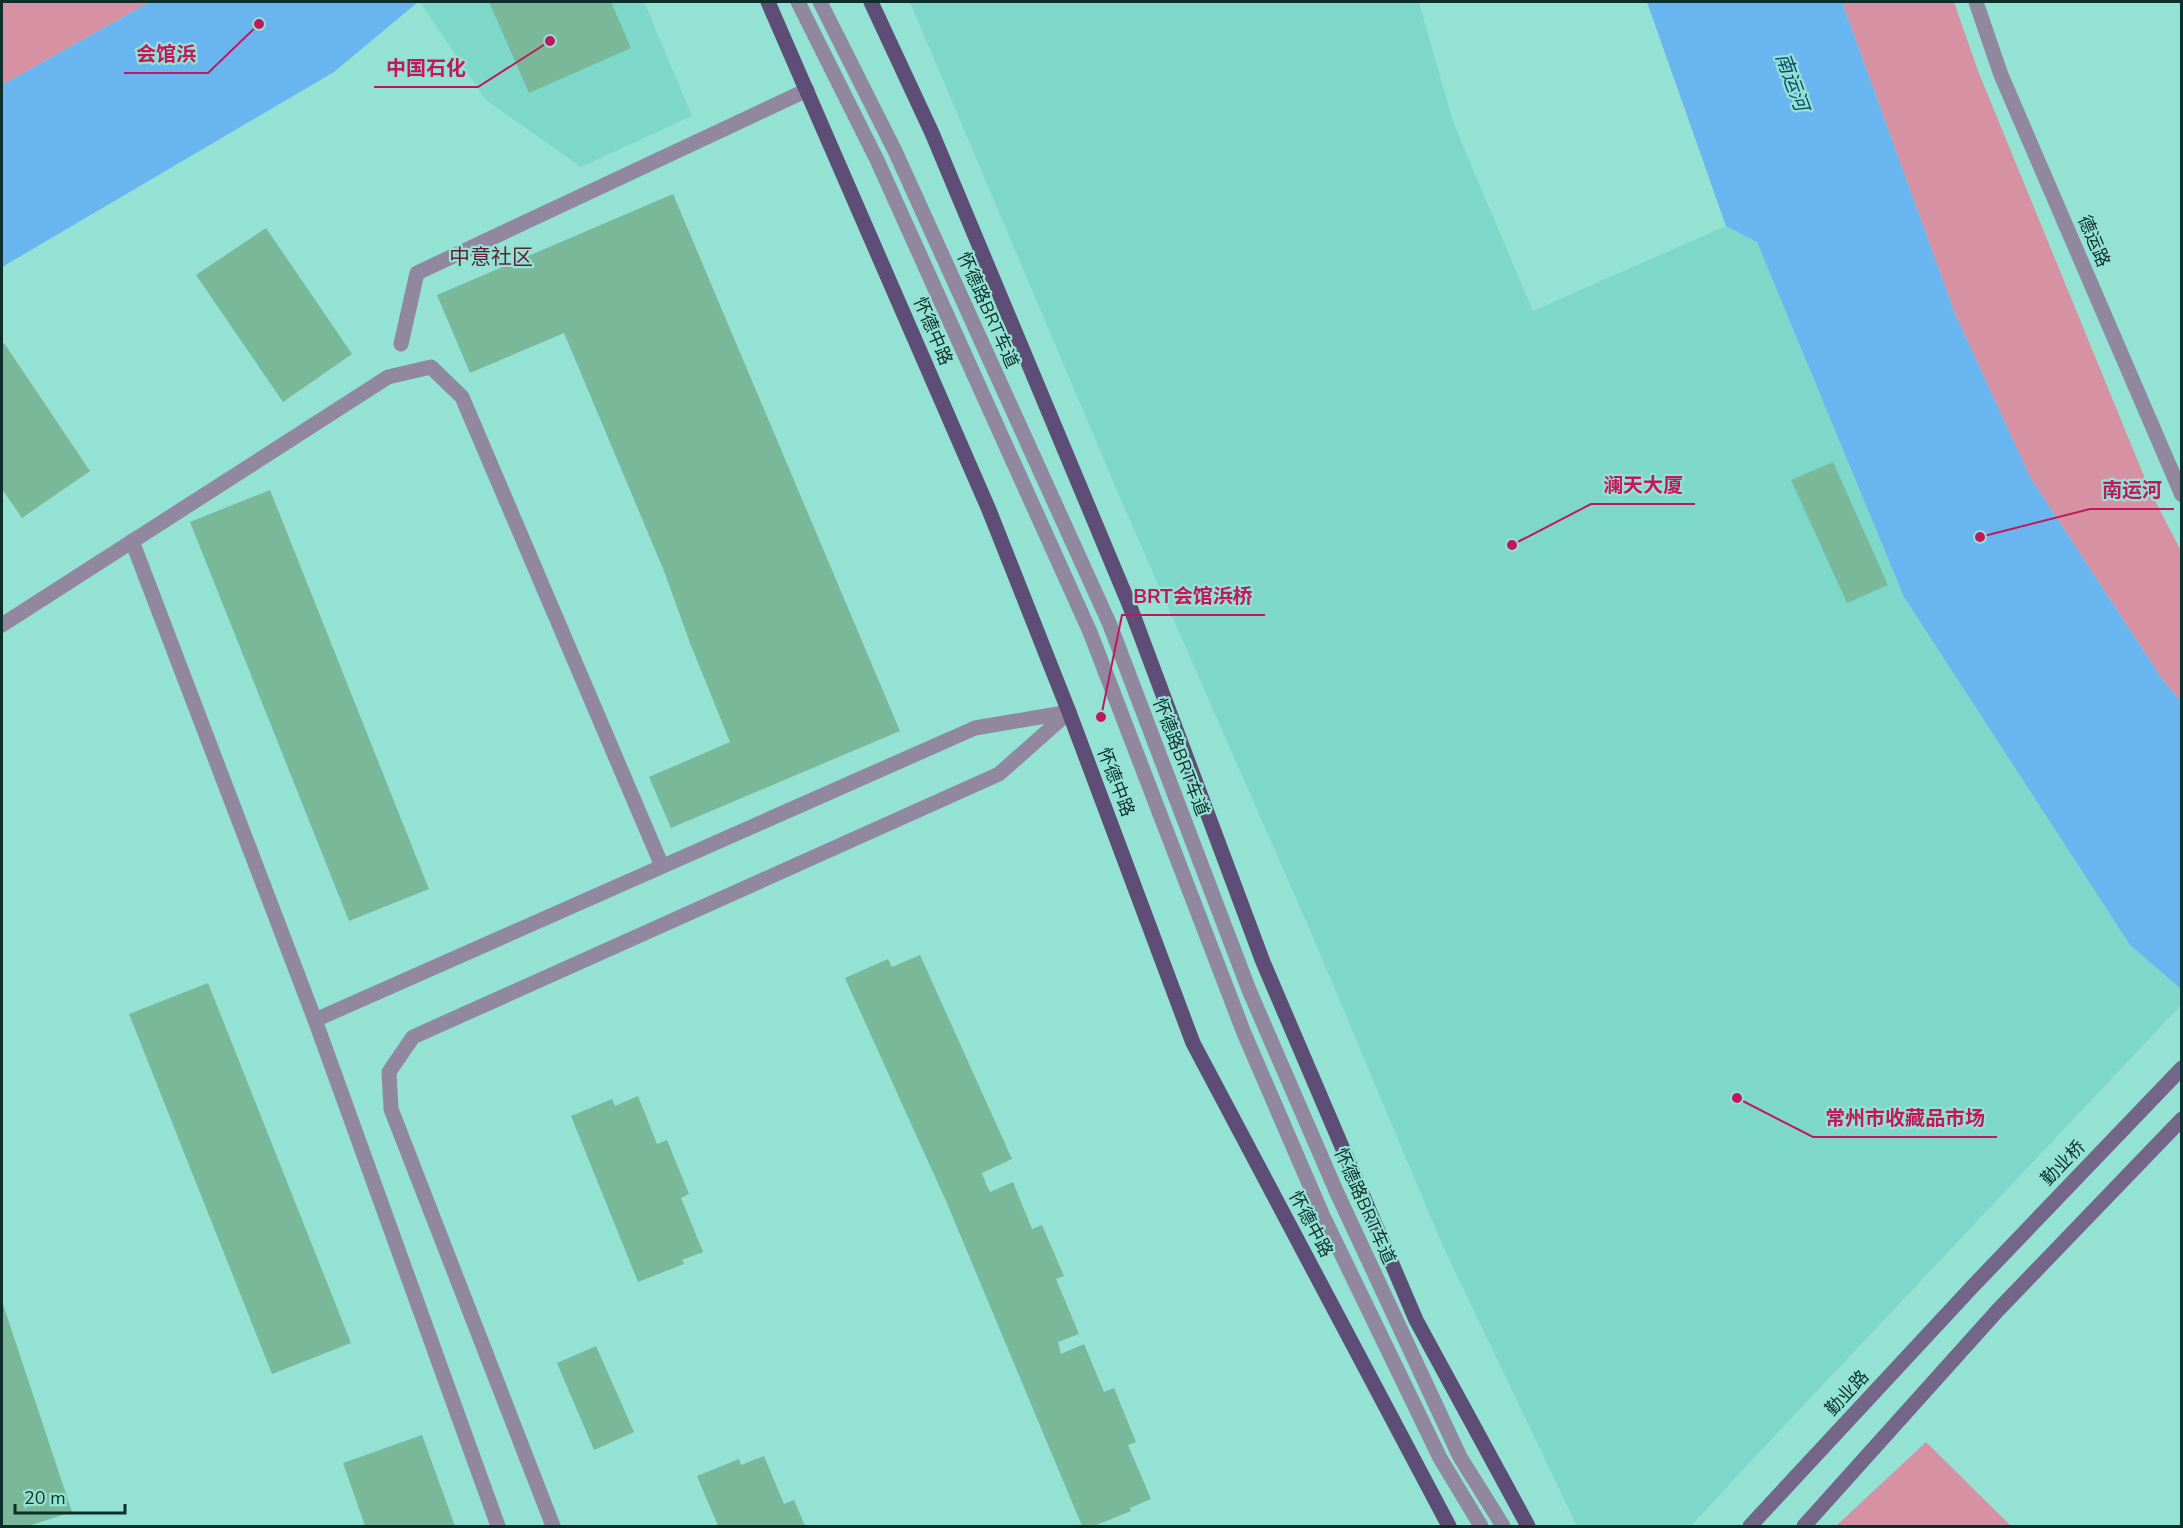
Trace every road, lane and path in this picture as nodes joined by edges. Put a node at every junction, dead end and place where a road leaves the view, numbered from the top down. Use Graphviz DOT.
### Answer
graph roads {
  1 [pos="768,2"];
  2 [pos="798,2"];
  3 [pos="820,2"];
  4 [pos="871,2"];
  5 [pos="1976,2"];
  6 [pos="807,90"];
  7 [pos="400,344"];
  8 [pos="2181,495"];
  9 [pos="132,541"];
  10 [pos="2,625"];
  11 [pos="1069,712"];
  12 [pos="662,866"];
  13 [pos="315,1020"];
  14 [pos="2181,1068"];
  15 [pos="2181,1119"];
  16 [pos="1973,1286"];
  17 [pos="498,1527"];
  18 [pos="553,1527"];
  19 [pos="1449,1527"];
  20 [pos="1481,1527"];
  21 [pos="1503,1527"];
  22 [pos="1528,1527"];
  23 [pos="1750,1527"];
  24 [pos="1804,1527"];
  1 -- 6 [label="main road, 怀德中路"];
  2 -- 20 [label="street"];
  3 -- 21 [label="street, 怀德路BRT车道"];
  4 -- 22 [label="main road"];
  5 -- 8 [label="street, 德运路"];
  6 -- 7 [label="street"];
  6 -- 11 [label="main road, 怀德中路"];
  9 -- 10 [label="street"];
  9 -- 12 [label="street"];
  9 -- 13 [label="street"];
  11 -- 12 [label="street"];
  11 -- 18 [label="street"];
  11 -- 19 [label="main road, 怀德中路"];
  12 -- 13 [label="street"];
  13 -- 17 [label="street"];
  14 -- 16 [label="main road, 勤业桥"];
  15 -- 24 [label="main road"];
  16 -- 23 [label="main road, 勤业路"];
}
